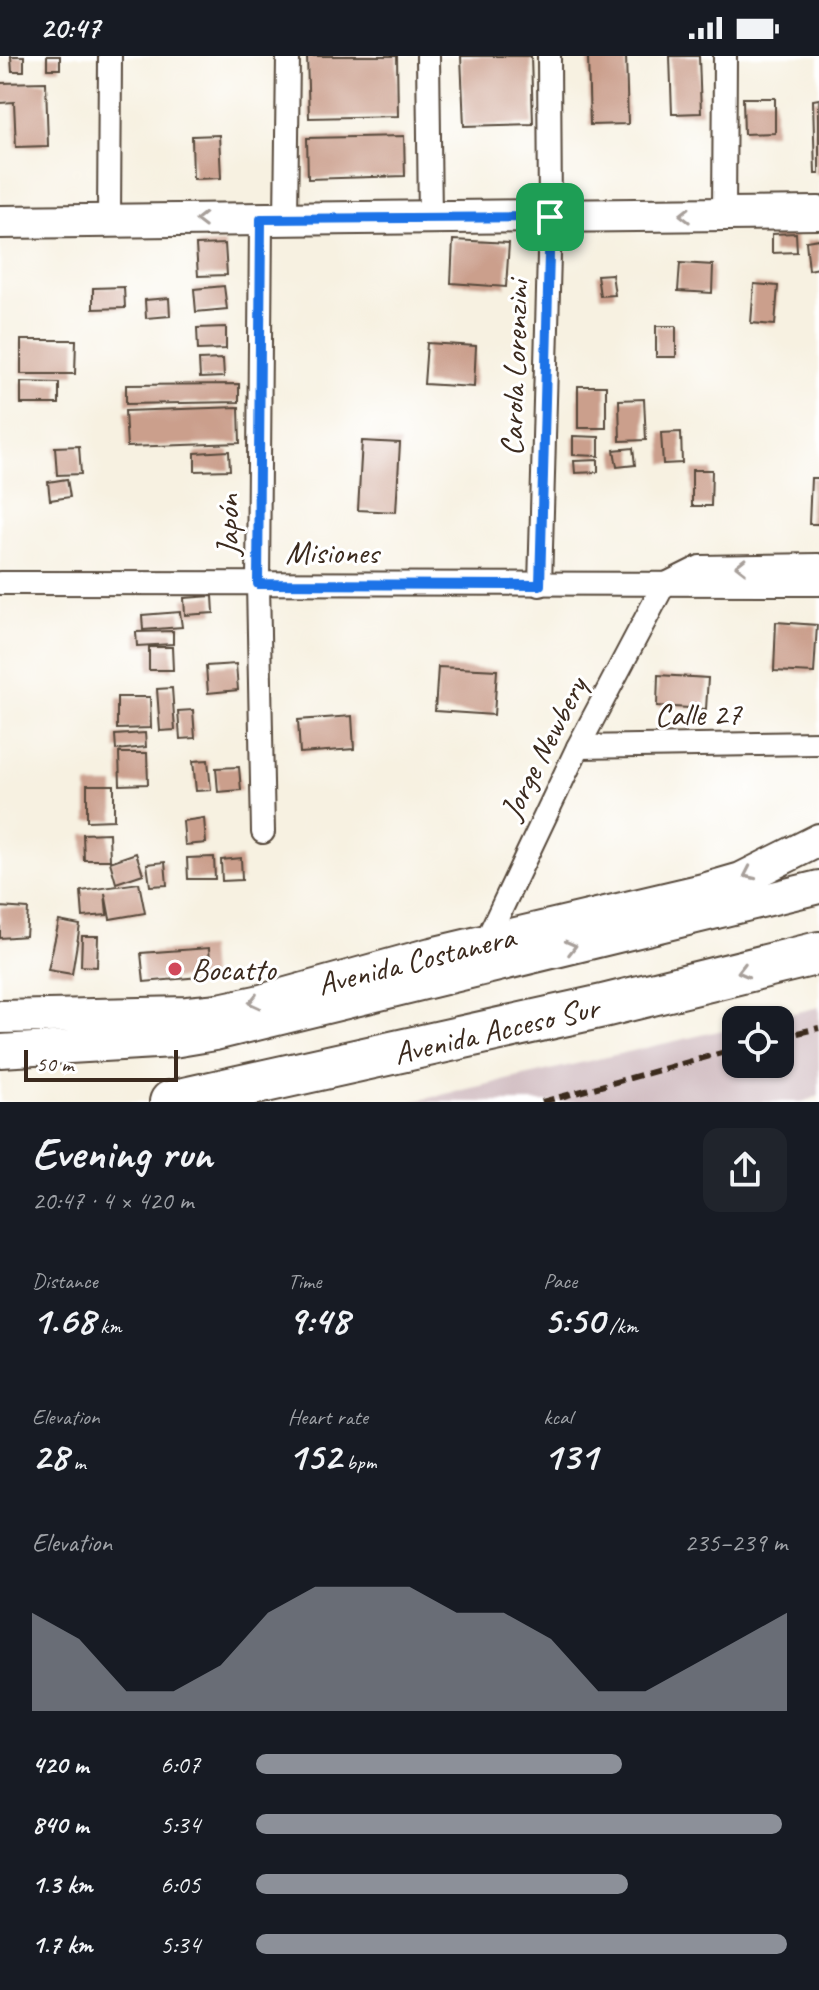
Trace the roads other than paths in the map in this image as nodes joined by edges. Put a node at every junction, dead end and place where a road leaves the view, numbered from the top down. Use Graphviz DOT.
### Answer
graph roads {
  1 [pos="110,56"];
  2 [pos="288,56"];
  3 [pos="428,56"];
  4 [pos="549,56"];
  5 [pos="725,56"];
  6 [pos="819,213"];
  7 [pos="724,215"];
  8 [pos="550,217"];
  9 [pos="430,218"];
  10 [pos="274,219"];
  11 [pos="109,220"];
  12 [pos="0,222"];
  13 [pos="819,565"];
  14 [pos="0,583"];
  15 [pos="258,584"];
  16 [pos="819,584"];
  17 [pos="540,585"];
  18 [pos="663,586"];
  19 [pos="819,743"];
  20 [pos="578,747"];
  21 [pos="263,832"];
  22 [pos="819,840"];
  23 [pos="819,887"];
  24 [pos="486,941"];
  25 [pos="819,953"];
  26 [pos="819,981"];
  27 [pos="0,1017"];
  28 [pos="0,1051"];
  29 [pos="171,1102"];
  30 [pos="294,1102"];
  1 -- 11 [label="street"];
  2 -- 10 [label="street, Japón"];
  3 -- 9 [label="street"];
  4 -- 8 [label="street, Carola Lorenzini"];
  5 -- 7 [label="street"];
  6 -- 7 [label="main road"];
  7 -- 8 [label="main road, one-way"];
  8 -- 9 [label="main road"];
  8 -- 17 [label="street, Carola Lorenzini"];
  9 -- 10 [label="main road"];
  10 -- 11 [label="main road, one-way"];
  10 -- 15 [label="street, Japón"];
  11 -- 12 [label="main road"];
  13 -- 18 [label="street, Misiones, one-way"];
  14 -- 15 [label="street, Misiones"];
  15 -- 17 [label="street, Misiones"];
  15 -- 21 [label="street, Japón"];
  16 -- 18 [label="street, Misiones"];
  17 -- 18 [label="street, Misiones"];
  18 -- 20 [label="street, Jorge Newbery"];
  19 -- 20 [label="street, Calle 27"];
  20 -- 24 [label="street, Jorge Newbery"];
  22 -- 24 [label="main road, Avenida Costanera, one-way"];
  28 -- 23 [label="main road, Avenida Costanera, one-way"];
  24 -- 27 [label="main road, Avenida Costanera, one-way"];
  25 -- 29 [label="highway, Avenida Acceso Sur, one-way"];
  26 -- 30 [label="highway, Avenida Acceso Sur"];
}
